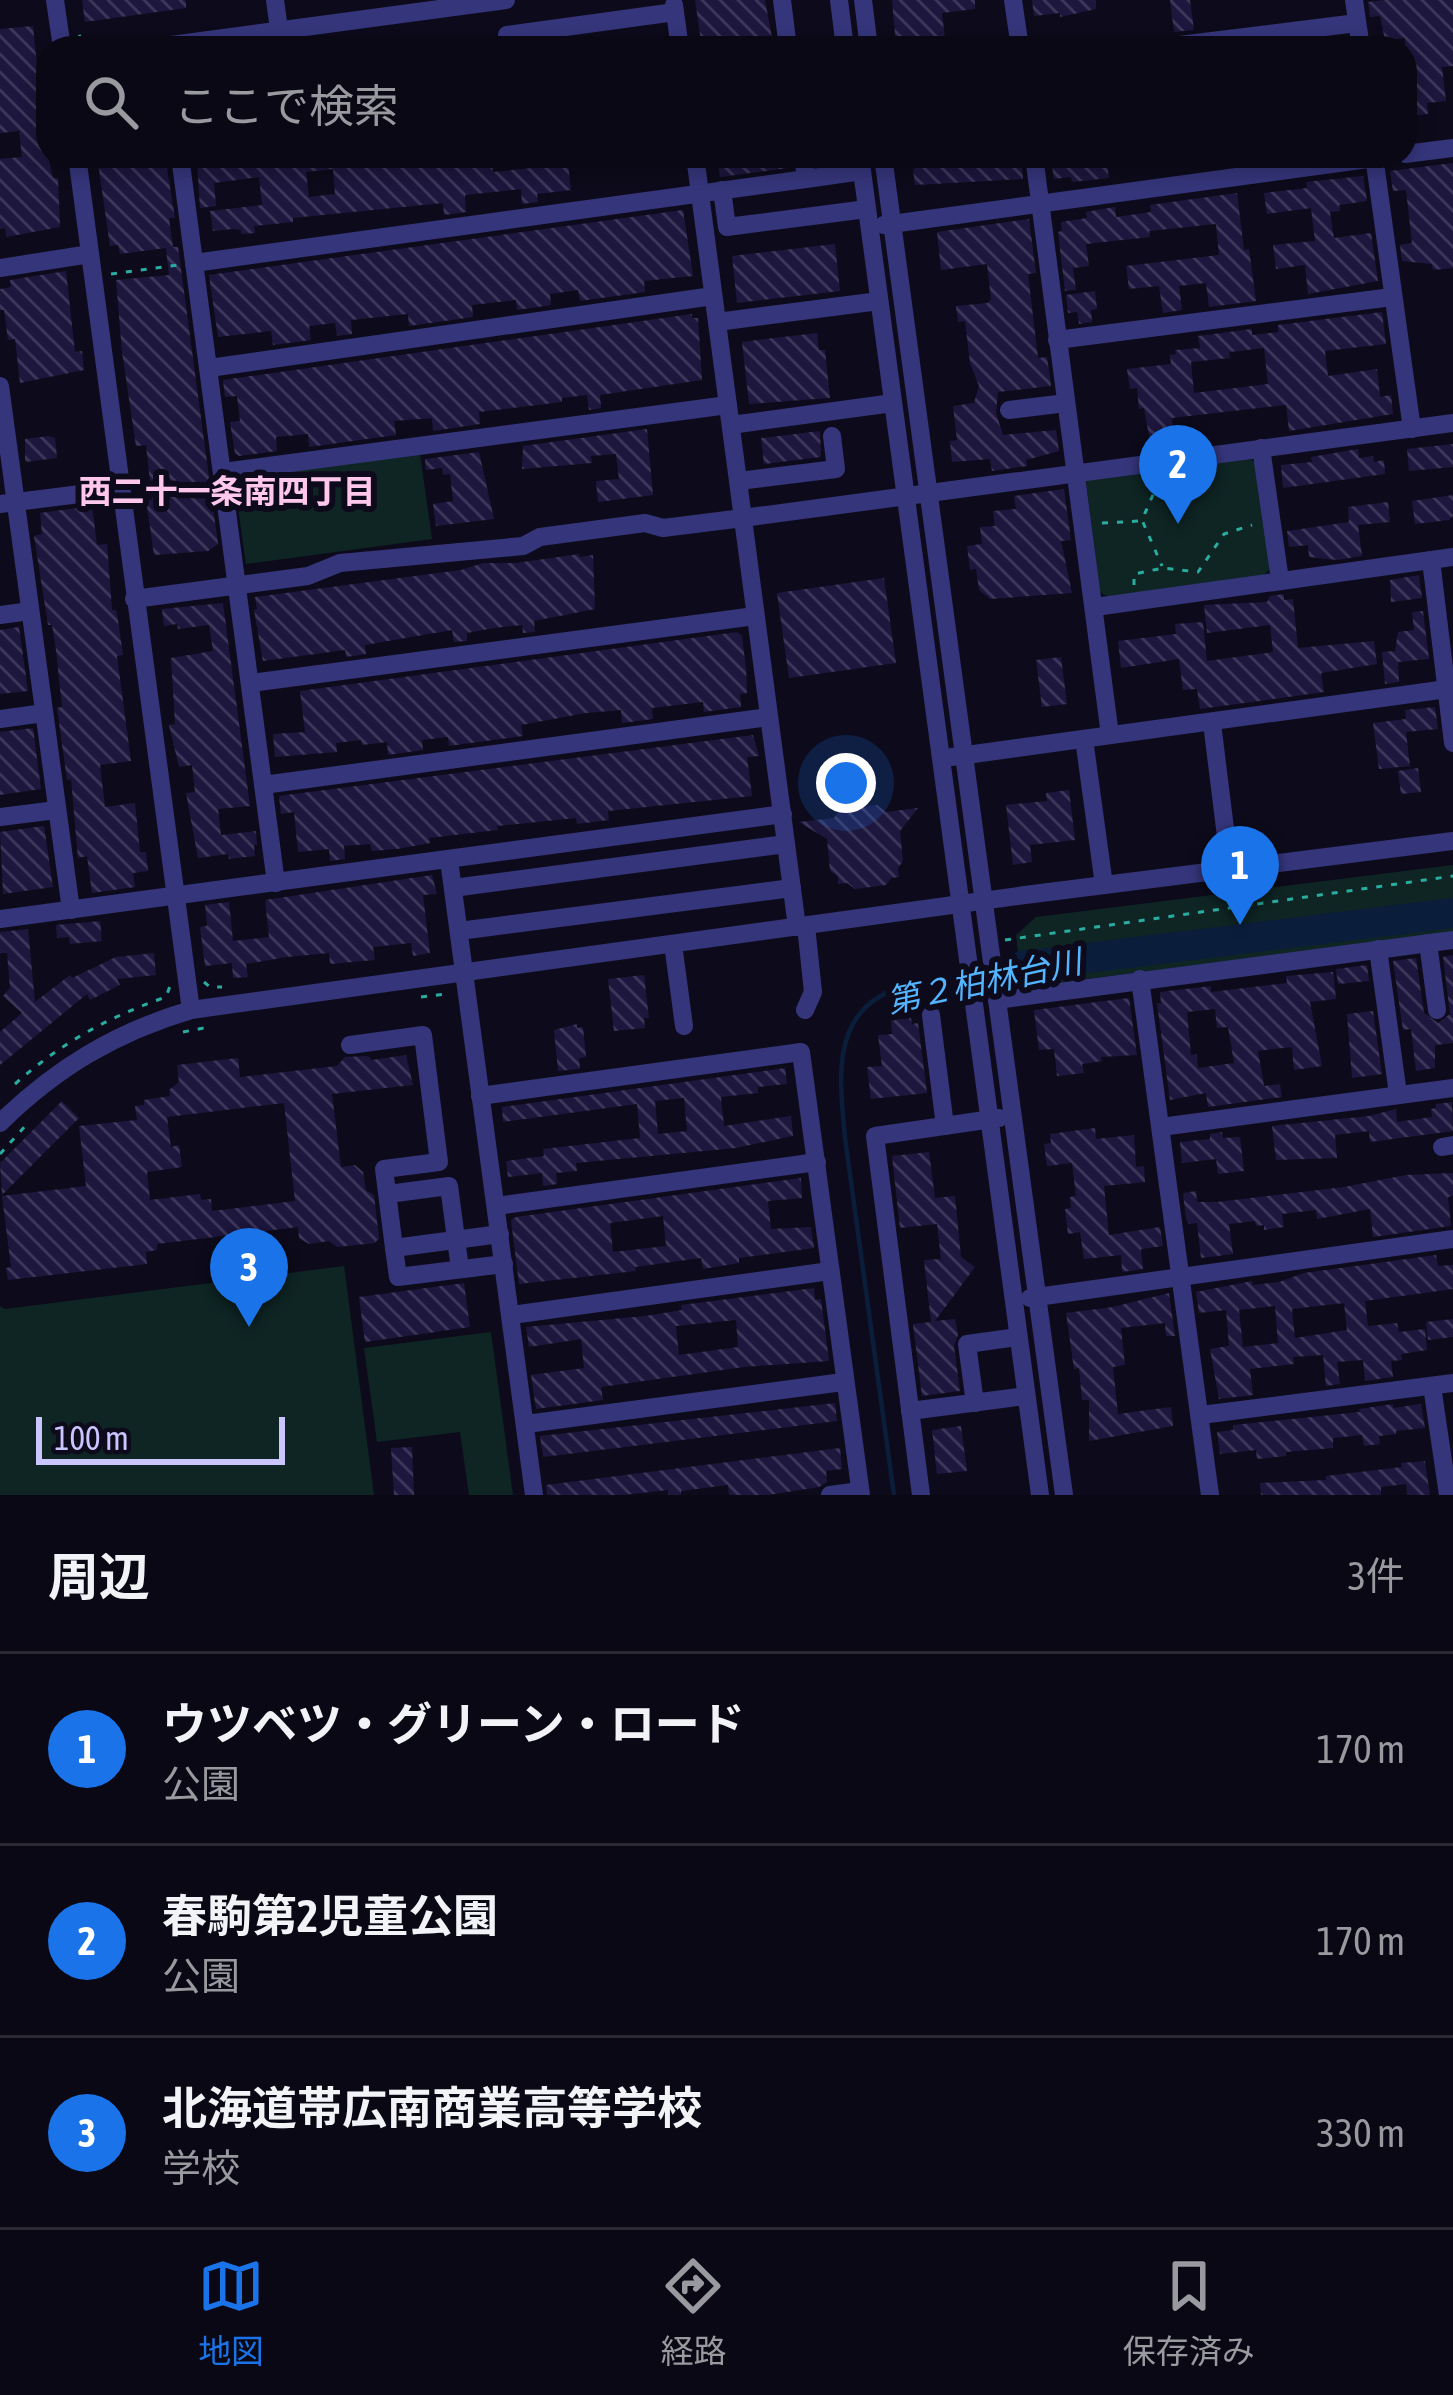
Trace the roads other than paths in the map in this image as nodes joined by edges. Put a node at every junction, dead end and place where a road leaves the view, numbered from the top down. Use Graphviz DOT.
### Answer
graph roads {
  1 [pos="55,0"];
  2 [pos="275,0"];
  3 [pos="320,0"];
  4 [pos="506,0"];
  5 [pos="782,0"];
  6 [pos="838,0"];
  7 [pos="863,0"];
  8 [pos="1013,0"];
  9 [pos="1354,0"];
  10 [pos="675,6"];
  11 [pos="1357,22"];
  12 [pos="322,24"];
  13 [pos="279,29"];
  14 [pos="507,35"];
  15 [pos="60,36"];
  16 [pos="233,36"];
  17 [pos="679,36"];
  18 [pos="786,36"];
  19 [pos="843,36"];
  20 [pos="868,36"];
  21 [pos="1018,36"];
  22 [pos="1248,36"];
  23 [pos="1359,36"];
  24 [pos="1453,148"];
  25 [pos="1417,152"];
  26 [pos="79,168"];
  27 [pos="186,168"];
  28 [pos="696,168"];
  29 [pos="805,168"];
  30 [pos="846,168"];
  31 [pos="862,168"];
  32 [pos="886,168"];
  33 [pos="1035,168"];
  34 [pos="1302,168"];
  35 [pos="1381,168"];
  36 [pos="806,179"];
  37 [pos="769,184"];
  38 [pos="722,190"];
  39 [pos="700,194"];
  40 [pos="1040,205"];
  41 [pos="868,218"];
  42 [pos="774,221"];
  43 [pos="894,224"];
  44 [pos="90,254"];
  45 [pos="194,263"];
  46 [pos="0,268"];
  47 [pos="713,296"];
  48 [pos="1392,297"];
  49 [pos="879,301"];
  50 [pos="716,322"];
  51 [pos="1057,340"];
  52 [pos="209,368"];
  53 [pos="0,386"];
  54 [pos="893,403"];
  55 [pos="1066,403"];
  56 [pos="728,404"];
  57 [pos="1009,410"];
  58 [pos="1453,423"];
  59 [pos="731,425"];
  60 [pos="1412,429"];
  61 [pos="832,436"];
  62 [pos="1261,448"];
  63 [pos="223,472"];
  64 [pos="1076,472"];
  65 [pos="739,481"];
  66 [pos="120,489"];
  67 [pos="929,493"];
  68 [pos="905,496"];
  69 [pos="9,503"];
  70 [pos="743,518"];
  71 [pos="1453,557"];
  72 [pos="1431,560"];
  73 [pos="1280,580"];
  74 [pos="237,584"];
  75 [pos="134,598"];
  76 [pos="1096,608"];
  77 [pos="30,611"];
  78 [pos="0,615"];
  79 [pos="755,616"];
  80 [pos="251,683"];
  81 [pos="1447,689"];
  82 [pos="44,713"];
  83 [pos="769,717"];
  84 [pos="0,719"];
  85 [pos="1212,723"];
  86 [pos="1110,735"];
  87 [pos="1084,739"];
  88 [pos="1453,743"];
  89 [pos="962,755"];
  90 [pos="941,758"];
  91 [pos="263,785"];
  92 [pos="56,810"];
  93 [pos="783,814"];
  94 [pos="0,817"];
  95 [pos="1453,841"];
  96 [pos="786,844"];
  97 [pos="449,860"];
  98 [pos="1230,868"];
  99 [pos="276,884"];
  100 [pos="1103,885"];
  101 [pos="453,888"];
  102 [pos="792,888"];
  103 [pos="176,897"];
  104 [pos="984,901"];
  105 [pos="960,904"];
  106 [pos="71,910"];
  107 [pos="0,919"];
  108 [pos="802,927"];
  109 [pos="458,931"];
  110 [pos="1453,940"];
  111 [pos="1428,943"];
  112 [pos="673,944"];
  113 [pos="1378,949"];
  114 [pos="455,974"];
  115 [pos="1140,979"];
  116 [pos="996,994"];
  117 [pos="191,1010"];
  118 [pos="805,1010"];
  119 [pos="1437,1010"];
  120 [pos="931,1015"];
  121 [pos="684,1026"];
  122 [pos="350,1045"];
  123 [pos="1453,1088"];
  124 [pos="1398,1094"];
  125 [pos="480,1096"];
  126 [pos="1012,1116"];
  127 [pos="988,1120"];
  128 [pos="0,1123"];
  129 [pos="945,1126"];
  130 [pos="1161,1127"];
  131 [pos="817,1162"];
  132 [pos="388,1194"];
  133 [pos="496,1206"];
  134 [pos="500,1234"];
  135 [pos="1453,1239"];
  136 [pos="456,1240"];
  137 [pos="394,1248"];
  138 [pos="504,1264"];
  139 [pos="460,1269"];
  140 [pos="830,1271"];
  141 [pos="1181,1274"];
  142 [pos="1036,1297"];
  143 [pos="1014,1301"];
  144 [pos="512,1315"];
  145 [pos="1018,1337"];
  146 [pos="843,1382"];
  147 [pos="1453,1383"];
  148 [pos="1432,1385"];
  149 [pos="1026,1396"];
  150 [pos="975,1403"];
  151 [pos="910,1412"];
  152 [pos="1201,1415"];
  153 [pos="526,1424"];
  154 [pos="861,1493"];
  155 [pos="534,1495"];
  156 [pos="830,1495"];
  157 [pos="921,1495"];
  158 [pos="1040,1495"];
  159 [pos="1064,1495"];
  160 [pos="1210,1495"];
  161 [pos="1448,1495"];
  1 -- 15 [label="street"];
  2 -- 13 [label="street"];
  3 -- 12 [label="street"];
  4 -- 12 [label="street"];
  5 -- 18 [label="street"];
  6 -- 19 [label="street"];
  7 -- 20 [label="street"];
  8 -- 21 [label="street"];
  9 -- 11 [label="street"];
  10 -- 14 [label="street"];
  10 -- 17 [label="street"];
  11 -- 22 [label="street"];
  11 -- 23 [label="street"];
  12 -- 13 [label="street"];
  13 -- 16 [label="street"];
  24 -- 25 [label="street"];
  26 -- 44 [label="street"];
  27 -- 45 [label="street"];
  28 -- 39 [label="street"];
  29 -- 36 [label="street"];
  30 -- 36 [label="street"];
  31 -- 41 [label="street"];
  32 -- 43 [label="street"];
  33 -- 40 [label="street"];
  34 -- 40 [label="street"];
  35 -- 48 [label="street"];
  36 -- 37 [label="street"];
  37 -- 38 [label="street"];
  37 -- 42 [label="street"];
  38 -- 39 [label="street"];
  38 -- 42 [label="street"];
  39 -- 45 [label="street"];
  39 -- 47 [label="street"];
  40 -- 43 [label="street"];
  40 -- 51 [label="street"];
  41 -- 42 [label="street"];
  41 -- 43 [label="street"];
  41 -- 49 [label="street"];
  43 -- 67 [label="street"];
  44 -- 46 [label="street"];
  44 -- 66 [label="street"];
  45 -- 52 [label="street"];
  47 -- 50 [label="street"];
  47 -- 52 [label="street"];
  48 -- 51 [label="street"];
  48 -- 60 [label="street"];
  49 -- 50 [label="street"];
  49 -- 54 [label="street"];
  50 -- 56 [label="street"];
  51 -- 55 [label="street"];
  52 -- 63 [label="street"];
  53 -- 69 [label="street"];
  54 -- 59 [label="street"];
  54 -- 68 [label="street"];
  55 -- 57 [label="street"];
  55 -- 64 [label="street"];
  56 -- 59 [label="street"];
  56 -- 63 [label="street"];
  58 -- 60 [label="street"];
  59 -- 65 [label="street"];
  60 -- 62 [label="street"];
  61 -- 65 [label="street"];
  62 -- 64 [label="street"];
  62 -- 73 [label="street"];
  63 -- 74 [label="street"];
  64 -- 67 [label="street"];
  64 -- 76 [label="street"];
  65 -- 70 [label="street"];
  66 -- 69 [label="street"];
  66 -- 75 [label="street"];
  67 -- 68 [label="street"];
  67 -- 89 [label="street"];
  68 -- 70 [label="street"];
  68 -- 90 [label="street"];
  69 -- 77 [label="street"];
  70 -- 74 [label="street"];
  70 -- 79 [label="street"];
  71 -- 72 [label="street"];
  72 -- 73 [label="street"];
  72 -- 81 [label="street"];
  73 -- 76 [label="street"];
  74 -- 75 [label="street"];
  74 -- 80 [label="street"];
  75 -- 103 [label="street"];
  76 -- 86 [label="street"];
  77 -- 78 [label="street"];
  77 -- 82 [label="street"];
  79 -- 80 [label="street"];
  79 -- 83 [label="street"];
  80 -- 91 [label="street"];
  81 -- 85 [label="street"];
  81 -- 88 [label="street"];
  82 -- 84 [label="street"];
  82 -- 92 [label="street"];
  83 -- 91 [label="street"];
  83 -- 93 [label="street"];
  85 -- 86 [label="street"];
  85 -- 98 [label="street"];
  86 -- 87 [label="street"];
  87 -- 89 [label="street"];
  87 -- 100 [label="street"];
  89 -- 90 [label="street"];
  89 -- 104 [label="street"];
  90 -- 105 [label="street"];
  91 -- 99 [label="street"];
  92 -- 94 [label="street"];
  92 -- 106 [label="street"];
  93 -- 96 [label="street"];
  93 -- 97 [label="street"];
  95 -- 98 [label="street"];
  96 -- 101 [label="street"];
  96 -- 102 [label="street"];
  97 -- 99 [label="street"];
  97 -- 101 [label="street"];
  98 -- 100 [label="street"];
  99 -- 103 [label="street"];
  100 -- 104 [label="street"];
  101 -- 109 [label="street"];
  102 -- 108 [label="street"];
  102 -- 109 [label="street"];
  103 -- 106 [label="street"];
  103 -- 117 [label="street"];
  104 -- 105 [label="street"];
  104 -- 116 [label="street"];
  105 -- 108 [label="street"];
  105 -- 127 [label="street"];
  106 -- 107 [label="street"];
  108 -- 112 [label="street"];
  108 -- 118 [label="street"];
  109 -- 114 [label="street"];
  110 -- 111 [label="street"];
  111 -- 113 [label="street"];
  111 -- 119 [label="street"];
  112 -- 114 [label="street"];
  112 -- 121 [label="street"];
  113 -- 115 [label="street"];
  113 -- 124 [label="street"];
  114 -- 117 [label="street"];
  114 -- 125 [label="street"];
  115 -- 116 [label="street"];
  115 -- 130 [label="street"];
  116 -- 126 [label="street"];
  117 -- 128 [label="street"];
  120 -- 129 [label="street"];
  122 -- 132 [label="street"];
  123 -- 124 [label="street"];
  124 -- 130 [label="street"];
  125 -- 131 [label="street"];
  125 -- 133 [label="street"];
  126 -- 127 [label="street"];
  126 -- 142 [label="street"];
  127 -- 129 [label="street"];
  127 -- 143 [label="street"];
  129 -- 151 [label="street"];
  130 -- 141 [label="street"];
  131 -- 133 [label="street"];
  131 -- 140 [label="street"];
  132 -- 136 [label="street"];
  132 -- 137 [label="street"];
  133 -- 134 [label="street"];
  134 -- 136 [label="street"];
  134 -- 138 [label="street"];
  135 -- 141 [label="street"];
  136 -- 137 [label="street"];
  136 -- 139 [label="street"];
  137 -- 139 [label="street"];
  138 -- 139 [label="street"];
  138 -- 144 [label="street"];
  140 -- 144 [label="street"];
  140 -- 146 [label="street"];
  141 -- 142 [label="street"];
  141 -- 152 [label="street"];
  142 -- 143 [label="street"];
  142 -- 159 [label="street"];
  143 -- 145 [label="street"];
  144 -- 153 [label="street"];
  145 -- 149 [label="street"];
  145 -- 150 [label="street"];
  146 -- 153 [label="street"];
  146 -- 154 [label="street"];
  147 -- 148 [label="street"];
  148 -- 152 [label="street"];
  148 -- 161 [label="street"];
  149 -- 150 [label="street"];
  149 -- 158 [label="street"];
  150 -- 151 [label="street"];
  151 -- 157 [label="street"];
  152 -- 160 [label="street"];
  153 -- 155 [label="street"];
  154 -- 156 [label="street"];
}
